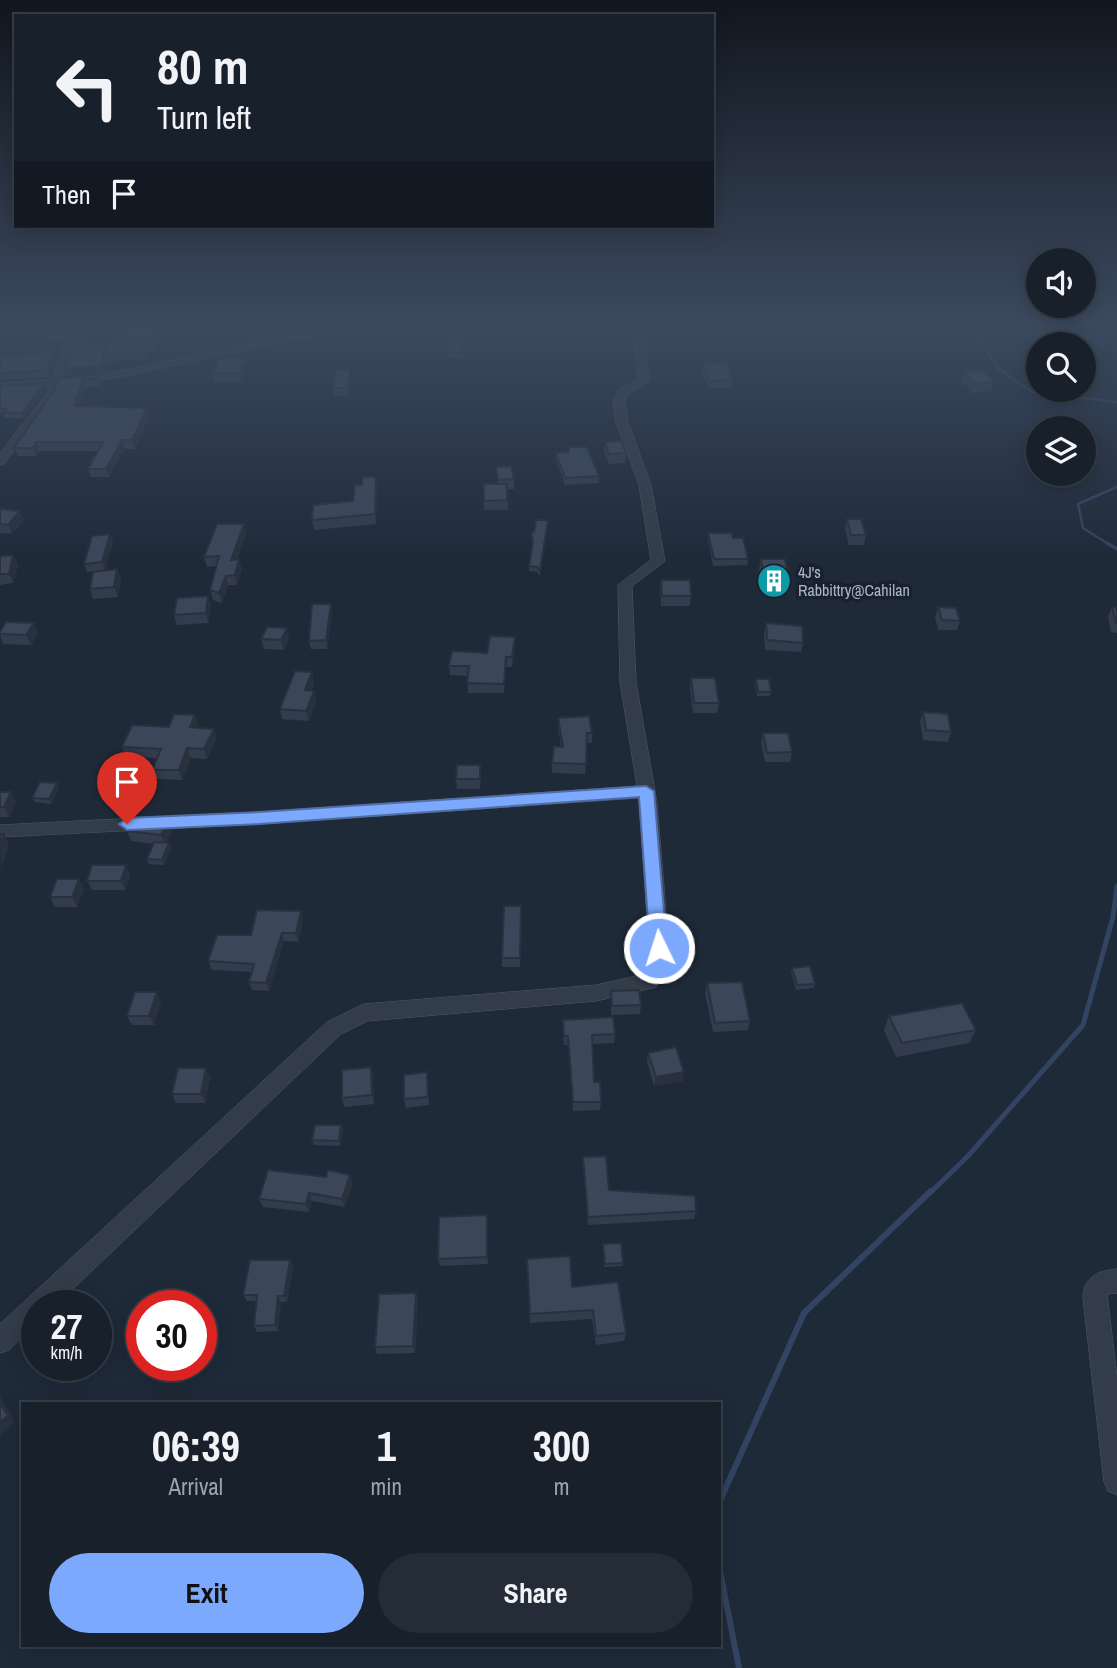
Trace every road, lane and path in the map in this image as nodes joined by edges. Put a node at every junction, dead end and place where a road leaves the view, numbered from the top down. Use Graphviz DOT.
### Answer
graph roads {
  1 [pos="43,405"];
  2 [pos="620,405"];
  3 [pos="0,461"];
  4 [pos="646,791"];
  5 [pos="0,831"];
  6 [pos="1117,1281"];
  7 [pos="54,1290"];
  8 [pos="21,1321"];
  9 [pos="0,1340"];
  10 [pos="1117,1482"];
  1 -- 3 [label="street"];
  2 -- 4 [label="street"];
  4 -- 5 [label="street"];
  4 -- 7 [label="street"];
  6 -- 10 [label="street"];
  8 -- 9 [label="street"];
}
